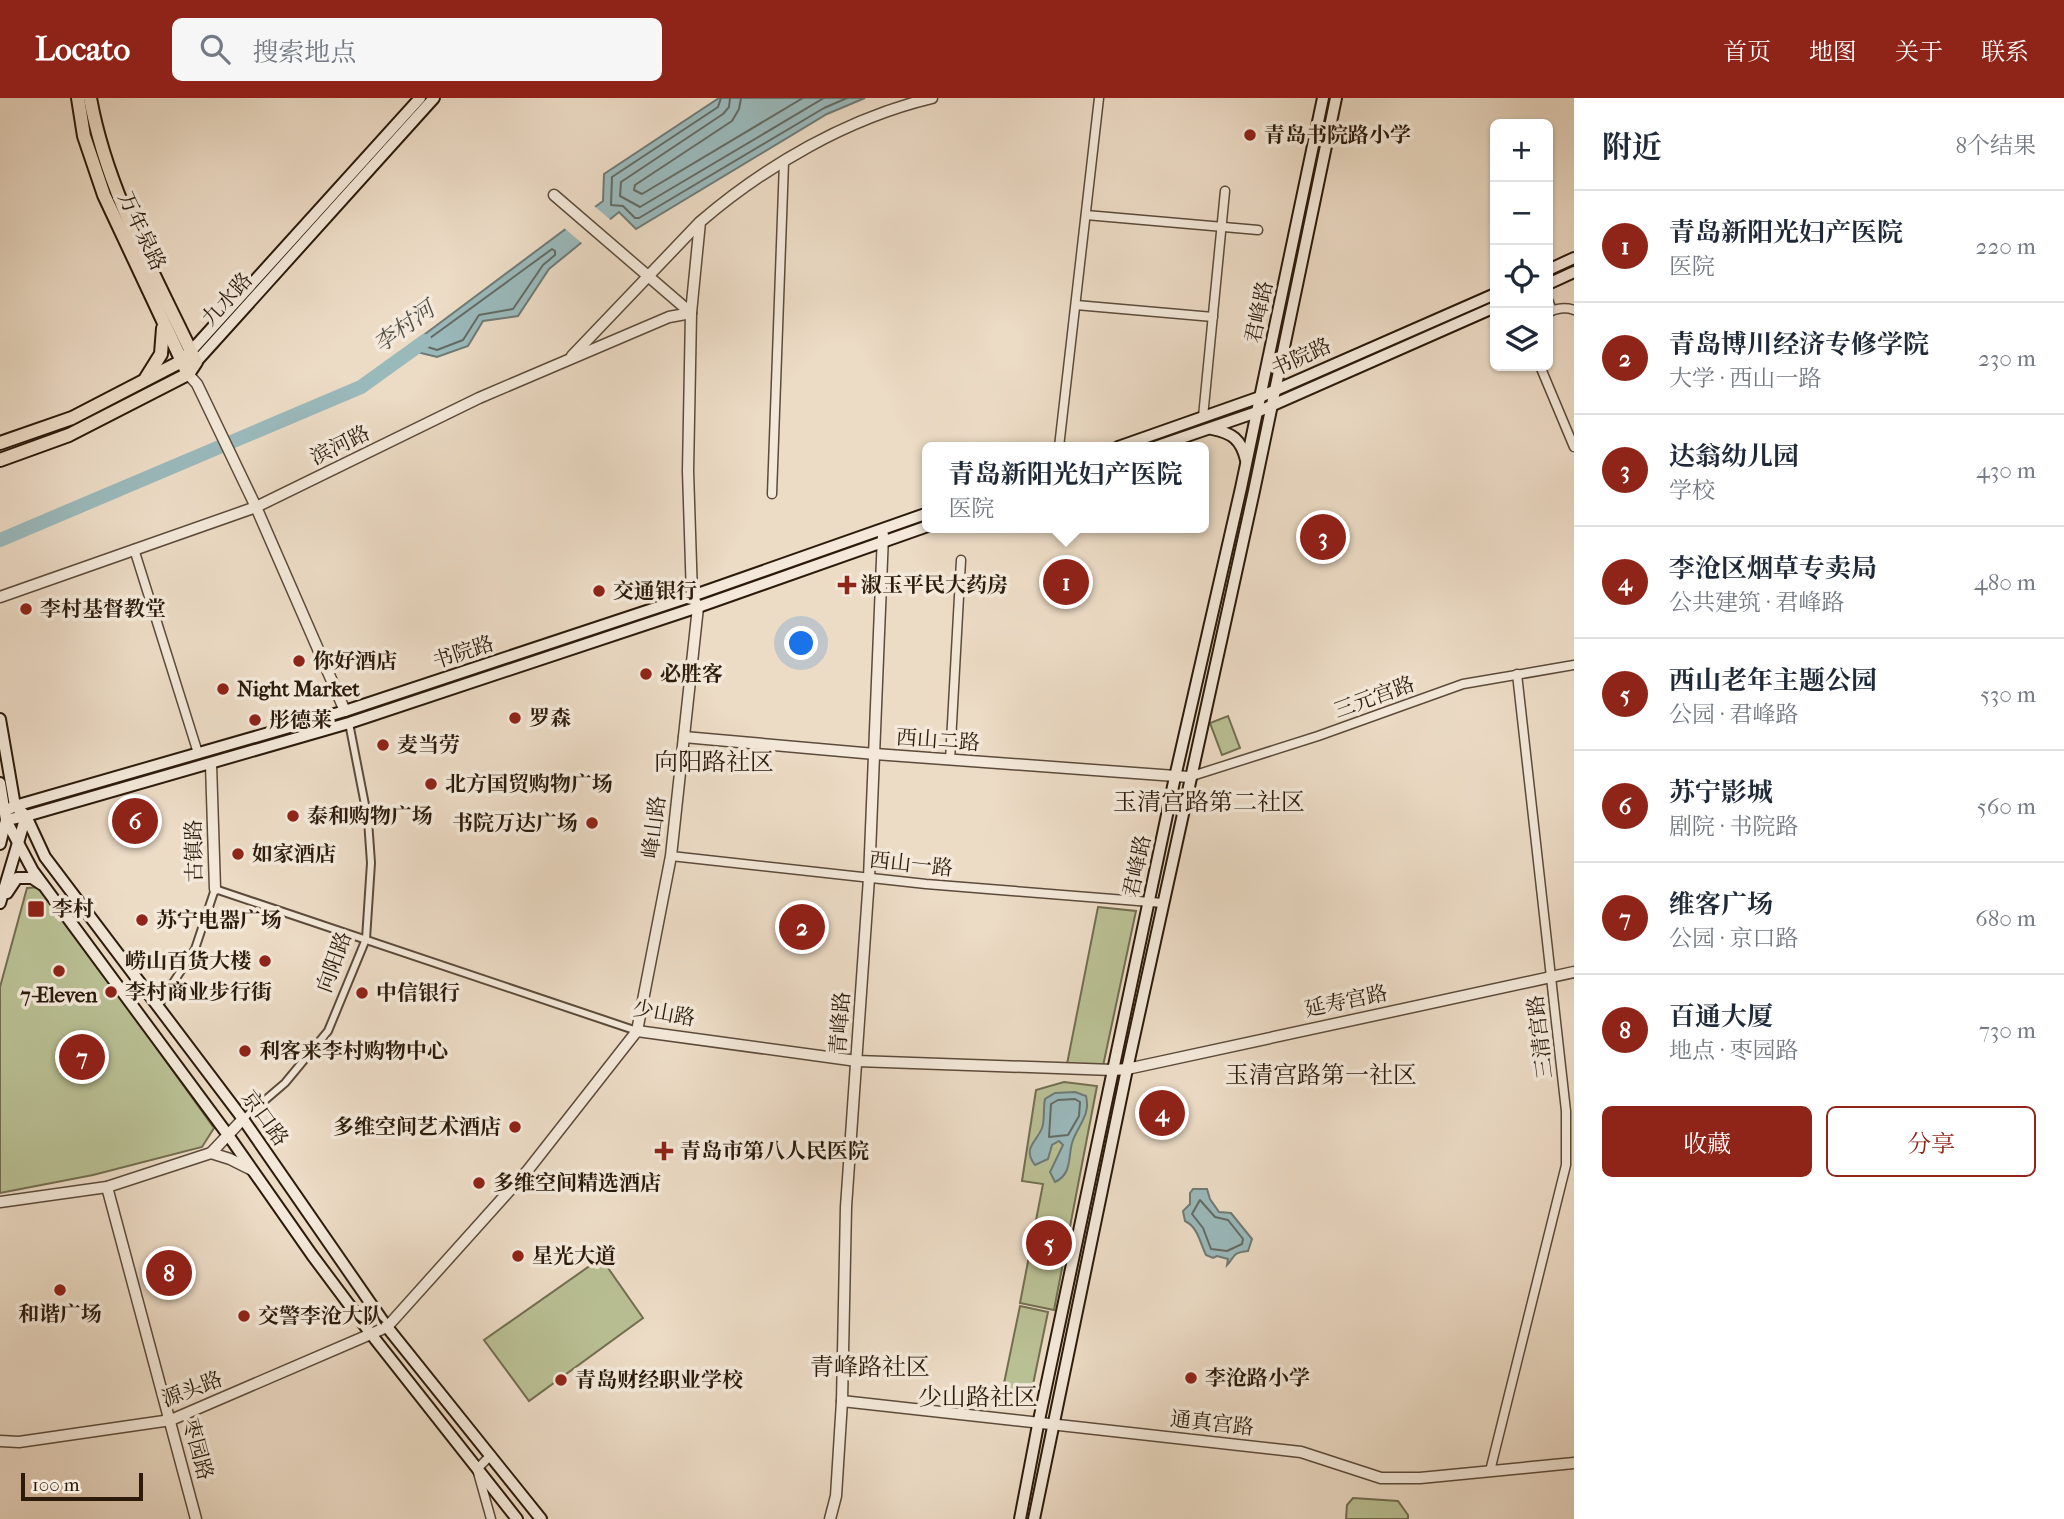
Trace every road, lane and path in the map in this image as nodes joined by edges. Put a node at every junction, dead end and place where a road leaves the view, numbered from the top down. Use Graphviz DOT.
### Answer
graph roads {
  1 [pos="78,98"];
  2 [pos="90,98"];
  3 [pos="420,98"];
  4 [pos="434,98"];
  5 [pos="932,98"];
  6 [pos="1099,98"];
  7 [pos="1323,98"];
  8 [pos="1336,98"];
  9 [pos="784,162"];
  10 [pos="1225,191"];
  11 [pos="554,195"];
  12 [pos="1086,215"];
  13 [pos="700,222"];
  14 [pos="1222,227"];
  15 [pos="1258,230"];
  16 [pos="1574,258"];
  17 [pos="1553,268"];
  18 [pos="1574,272"];
  19 [pos="649,275"];
  20 [pos="1553,282"];
  21 [pos="1490,296"];
  22 [pos="1076,305"];
  23 [pos="1493,308"];
  24 [pos="1574,310"];
  25 [pos="1553,311"];
  26 [pos="691,313"];
  27 [pos="1213,317"];
  28 [pos="163,320"];
  29 [pos="189,358"];
  30 [pos="568,360"];
  31 [pos="1542,371"];
  32 [pos="188,374"];
  33 [pos="144,381"];
  34 [pos="197,384"];
  35 [pos="1276,388"];
  36 [pos="1260,397"];
  37 [pos="1272,405"];
  38 [pos="1257,412"];
  39 [pos="1203,417"];
  40 [pos="1209,429"];
  41 [pos="1060,442"];
  42 [pos="1132,442"];
  43 [pos="1170,442"];
  44 [pos="0,443"];
  45 [pos="1574,447"];
  46 [pos="0,460"];
  47 [pos="1246,461"];
  48 [pos="772,494"];
  49 [pos="253,502"];
  50 [pos="922,515"];
  51 [pos="884,528"];
  52 [pos="922,528"];
  53 [pos="883,542"];
  54 [pos="134,550"];
  55 [pos="961,560"];
  56 [pos="692,596"];
  57 [pos="0,597"];
  58 [pos="698,607"];
  59 [pos="1574,665"];
  60 [pos="1517,674"];
  61 [pos="345,711"];
  62 [pos="0,719"];
  63 [pos="349,723"];
  64 [pos="684,737"];
  65 [pos="198,753"];
  66 [pos="875,754"];
  67 [pos="950,760"];
  68 [pos="211,764"];
  69 [pos="1189,777"];
  70 [pos="1175,778"];
  71 [pos="0,783"];
  72 [pos="9,812"];
  73 [pos="26,816"];
  74 [pos="18,841"];
  75 [pos="0,844"];
  76 [pos="671,856"];
  77 [pos="869,878"];
  78 [pos="43,885"];
  79 [pos="215,889"];
  80 [pos="1149,902"];
  81 [pos="0,903"];
  82 [pos="1163,903"];
  83 [pos="366,939"];
  84 [pos="1574,972"];
  85 [pos="1550,977"];
  86 [pos="157,1008"];
  87 [pos="637,1031"];
  88 [pos="857,1061"];
  89 [pos="1127,1069"];
  90 [pos="1113,1070"];
  91 [pos="243,1119"];
  92 [pos="229,1135"];
  93 [pos="211,1153"];
  94 [pos="254,1171"];
  95 [pos="107,1187"];
  96 [pos="0,1202"];
  97 [pos="387,1327"];
  98 [pos="371,1334"];
  99 [pos="842,1401"];
  100 [pos="171,1420"];
  101 [pos="1038,1425"];
  102 [pos="1052,1426"];
  103 [pos="0,1441"];
  104 [pos="491,1455"];
  105 [pos="1574,1463"];
  106 [pos="477,1469"];
  107 [pos="1490,1471"];
  108 [pos="196,1519"];
  109 [pos="491,1519"];
  110 [pos="517,1519"];
  111 [pos="541,1519"];
  112 [pos="830,1519"];
  113 [pos="1020,1519"];
  114 [pos="1034,1519"];
  1 -- 28 [label="main road, 万年泉路"];
  2 -- 29 [label="main road, 万年泉路"];
  3 -- 29 [label="main road, 九水路"];
  4 -- 29 [label="main road, 九水路"];
  5 -- 9 [label="street"];
  6 -- 12 [label="street"];
  7 -- 36 [label="main road, 君峰路"];
  8 -- 35 [label="main road, 君峰路"];
  9 -- 13 [label="street"];
  9 -- 48 [label="street"];
  10 -- 14 [label="street"];
  11 -- 19 [label="street"];
  12 -- 14 [label="street"];
  12 -- 22 [label="street"];
  13 -- 19 [label="street"];
  13 -- 26 [label="street"];
  14 -- 15 [label="street"];
  14 -- 27 [label="street"];
  16 -- 17 [label="main road"];
  18 -- 20 [label="main road"];
  19 -- 26 [label="street"];
  19 -- 30 [label="street"];
  21 -- 35 [label="main road, 书院路"];
  22 -- 27 [label="street"];
  22 -- 41 [label="street"];
  23 -- 37 [label="main road, 书院路"];
  24 -- 25 [label="street"];
  26 -- 30 [label="street, 滨河路"];
  26 -- 56 [label="street"];
  27 -- 39 [label="street"];
  28 -- 29 [label="main road, 万年泉路"];
  28 -- 33 [label="main road"];
  29 -- 32 [label="main road, 万年泉路"];
  29 -- 33 [label="main road, 九水路"];
  29 -- 34 [label="street, 向阳路"];
  30 -- 49 [label="street, 滨河路"];
  31 -- 45 [label="street"];
  32 -- 34 [label="street, 向阳路"];
  32 -- 46 [label="main road"];
  33 -- 44 [label="main road, 九水路"];
  34 -- 49 [label="street, 向阳路"];
  35 -- 36 [label="main road, 书院路"];
  35 -- 37 [label="main road, 君峰路"];
  36 -- 38 [label="main road, 君峰路"];
  36 -- 39 [label="main road, 书院路"];
  37 -- 38 [label="main road, 书院路"];
  37 -- 69 [label="main road, 君峰路"];
  38 -- 40 [label="main road, 书院路"];
  38 -- 47 [label="main road, 君峰路"];
  39 -- 42 [label="main road, 书院路"];
  40 -- 43 [label="main road, 书院路"];
  40 -- 47 [label="main road"];
  47 -- 70 [label="main road, 君峰路"];
  49 -- 54 [label="street, 滨河路"];
  49 -- 61 [label="street, 向阳路"];
  50 -- 51 [label="main road, 书院路"];
  51 -- 53 [label="street, 青峰路"];
  51 -- 56 [label="main road, 书院路"];
  52 -- 53 [label="main road, 书院路"];
  53 -- 58 [label="main road, 书院路"];
  53 -- 66 [label="street, 青峰路"];
  54 -- 57 [label="street, 滨河路"];
  54 -- 65 [label="street"];
  55 -- 67 [label="street"];
  56 -- 58 [label="street"];
  56 -- 61 [label="main road, 书院路"];
  58 -- 63 [label="main road, 书院路"];
  58 -- 64 [label="street, 峰山路"];
  59 -- 60 [label="street, 三元宫路"];
  60 -- 69 [label="street, 三元宫路"];
  60 -- 85 [label="street, 三清宫路"];
  61 -- 63 [label="main road, 向阳路"];
  61 -- 65 [label="main road, 书院路"];
  62 -- 72 [label="main road, 京口路"];
  63 -- 68 [label="main road, 书院路"];
  63 -- 83 [label="street, 向阳路"];
  64 -- 66 [label="street, 西山二路"];
  64 -- 76 [label="street, 峰山路"];
  65 -- 72 [label="main road, 书院路"];
  66 -- 67 [label="street, 西山二路"];
  66 -- 77 [label="street, 青峰路"];
  67 -- 70 [label="street, 西山二路"];
  68 -- 73 [label="main road, 书院路"];
  68 -- 79 [label="street, 古镇路"];
  69 -- 70 [label="street, 西山二路"];
  69 -- 82 [label="main road, 君峰路"];
  70 -- 80 [label="main road, 君峰路"];
  71 -- 72 [label="main road, 京口路"];
  72 -- 73 [label="main road, 书院路"];
  72 -- 74 [label="main road, 京口路"];
  72 -- 75 [label="main road"];
  73 -- 74 [label="main road"];
  73 -- 86 [label="main road, 京口路"];
  74 -- 78 [label="main road, 京口路"];
  74 -- 81 [label="main road"];
  76 -- 77 [label="street, 西山一路"];
  76 -- 87 [label="street, 峰山路"];
  77 -- 80 [label="street, 西山一路"];
  77 -- 88 [label="street, 青峰路"];
  78 -- 81 [label="main road"];
  78 -- 92 [label="main road, 京口路"];
  79 -- 83 [label="street, 少山路"];
  79 -- 86 [label="street, 古镇路"];
  80 -- 82 [label="street, 西山一路"];
  80 -- 90 [label="main road, 君峰路"];
  82 -- 89 [label="main road, 君峰路"];
  83 -- 87 [label="street, 少山路"];
  83 -- 91 [label="street, 向阳路"];
  84 -- 85 [label="street, 延寿宫路"];
  85 -- 89 [label="street, 延寿宫路"];
  85 -- 107 [label="street, 三清宫路"];
  86 -- 91 [label="main road, 京口路"];
  87 -- 88 [label="street, 少山路"];
  87 -- 97 [label="street, 峰山路"];
  88 -- 90 [label="street, 少山路"];
  88 -- 99 [label="street, 青峰路"];
  89 -- 90 [label="street, 少山路"];
  89 -- 102 [label="main road, 君峰路"];
  90 -- 101 [label="main road, 君峰路"];
  91 -- 92 [label="street, 向阳路"];
  91 -- 97 [label="main road, 京口路"];
  92 -- 93 [label="street, 向阳路"];
  92 -- 94 [label="main road, 京口路"];
  93 -- 94 [label="street"];
  93 -- 95 [label="street, 向阳路"];
  94 -- 98 [label="main road, 京口路"];
  95 -- 96 [label="street, 向阳路"];
  95 -- 100 [label="street, 枣园路"];
  97 -- 98 [label="street, 源头路"];
  97 -- 104 [label="main road, 京口路"];
  98 -- 100 [label="street, 源头路"];
  98 -- 106 [label="main road, 京口路"];
  99 -- 101 [label="street, 通真宫路"];
  99 -- 112 [label="street, 青峰路"];
  100 -- 103 [label="street, 源头路"];
  100 -- 108 [label="street, 枣园路"];
  101 -- 102 [label="street, 通真宫路"];
  101 -- 113 [label="main road, 君峰路"];
  102 -- 107 [label="street, 通真宫路"];
  102 -- 114 [label="main road, 君峰路"];
  104 -- 106 [label="street"];
  104 -- 111 [label="main road, 京口路"];
  105 -- 107 [label="street, 通真宫路"];
  106 -- 109 [label="street"];
  106 -- 110 [label="main road, 京口路"];
}
